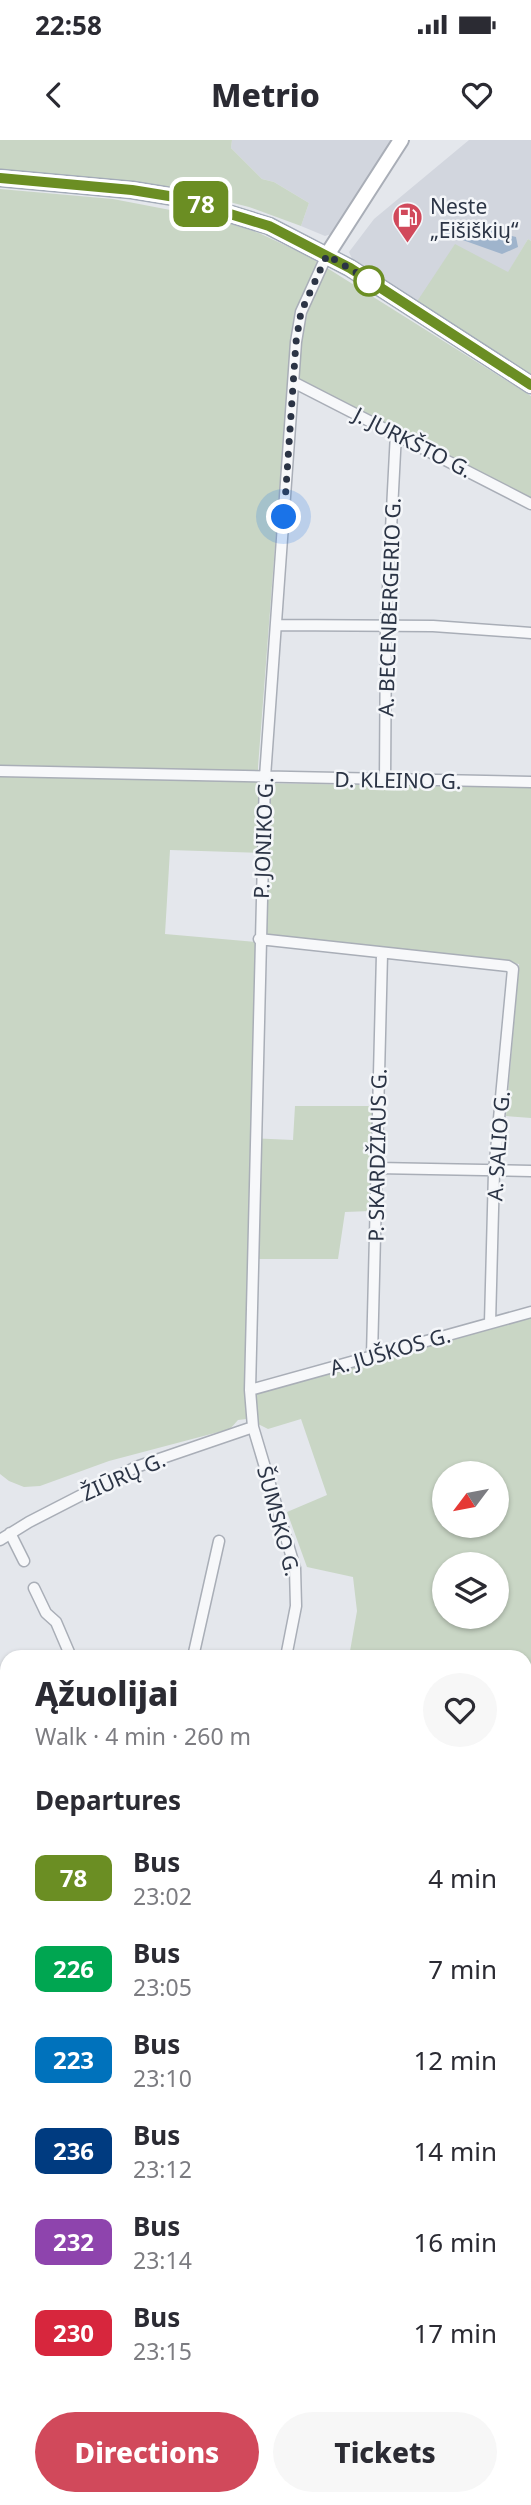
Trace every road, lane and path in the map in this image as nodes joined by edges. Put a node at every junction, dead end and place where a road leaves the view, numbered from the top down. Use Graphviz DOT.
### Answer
graph roads {
  1 [pos="401,140"];
  2 [pos="0,178"];
  3 [pos="327,255"];
  4 [pos="295,383"];
  5 [pos="531,385"];
  6 [pos="396,433"];
  7 [pos="531,504"];
  8 [pos="276,625"];
  9 [pos="386,626"];
  10 [pos="531,632"];
  11 [pos="0,771"];
  12 [pos="265,777"];
  13 [pos="385,781"];
  14 [pos="531,782"];
  15 [pos="259,939"];
  16 [pos="382,954"];
  17 [pos="377,1168"];
  18 [pos="531,1171"];
  19 [pos="494,1172"];
  20 [pos="531,1312"];
  21 [pos="490,1323"];
  22 [pos="372,1356"];
  23 [pos="250,1390"];
  24 [pos="253,1427"];
  25 [pos="10,1533"];
  26 [pos="0,1540"];
  27 [pos="219,1541"];
  28 [pos="23,1562"];
  29 [pos="34,1588"];
  30 [pos="69,1650"];
  31 [pos="195,1650"];
  32 [pos="287,1650"];
  1 -- 3 [label="main road"];
  2 -- 3 [label="main road"];
  3 -- 4 [label="street, P. JONIKO G."];
  3 -- 5 [label="main road"];
  4 -- 6 [label="street, J. JURKŠTO G."];
  4 -- 8 [label="street, P. JONIKO G."];
  6 -- 7 [label="street, J. JURKŠTO G."];
  6 -- 9 [label="street, A. BECENBERGERIO G."];
  8 -- 9 [label="street"];
  8 -- 12 [label="street, P. JONIKO G."];
  9 -- 10 [label="street"];
  9 -- 13 [label="street, A. BECENBERGERIO G."];
  11 -- 12 [label="street, D. KLEINO G."];
  12 -- 13 [label="street, D. KLEINO G."];
  12 -- 15 [label="street, P. JONIKO G."];
  13 -- 14 [label="street, D. KLEINO G."];
  15 -- 16 [label="street"];
  15 -- 23 [label="street, P. JONIKO G."];
  16 -- 17 [label="street, P. SKARDŽIAUS G."];
  16 -- 19 [label="street, A. SALIO G."];
  17 -- 19 [label="street"];
  17 -- 22 [label="street, P. SKARDŽIAUS G."];
  18 -- 19 [label="street"];
  19 -- 21 [label="street, A. SALIO G."];
  20 -- 21 [label="street, A. JUŠKOS G."];
  21 -- 22 [label="street, A. JUŠKOS G."];
  22 -- 23 [label="street, A. JUŠKOS G."];
  23 -- 24 [label="street, P. JONIKO G."];
  24 -- 25 [label="street, ŽIŪRŲ G."];
  24 -- 32 [label="street, ŠUMSKO G."];
  25 -- 26 [label="street, ŽIŪRŲ G."];
  25 -- 28 [label="street"];
  27 -- 31 [label="street"];
  29 -- 30 [label="street"];
}
